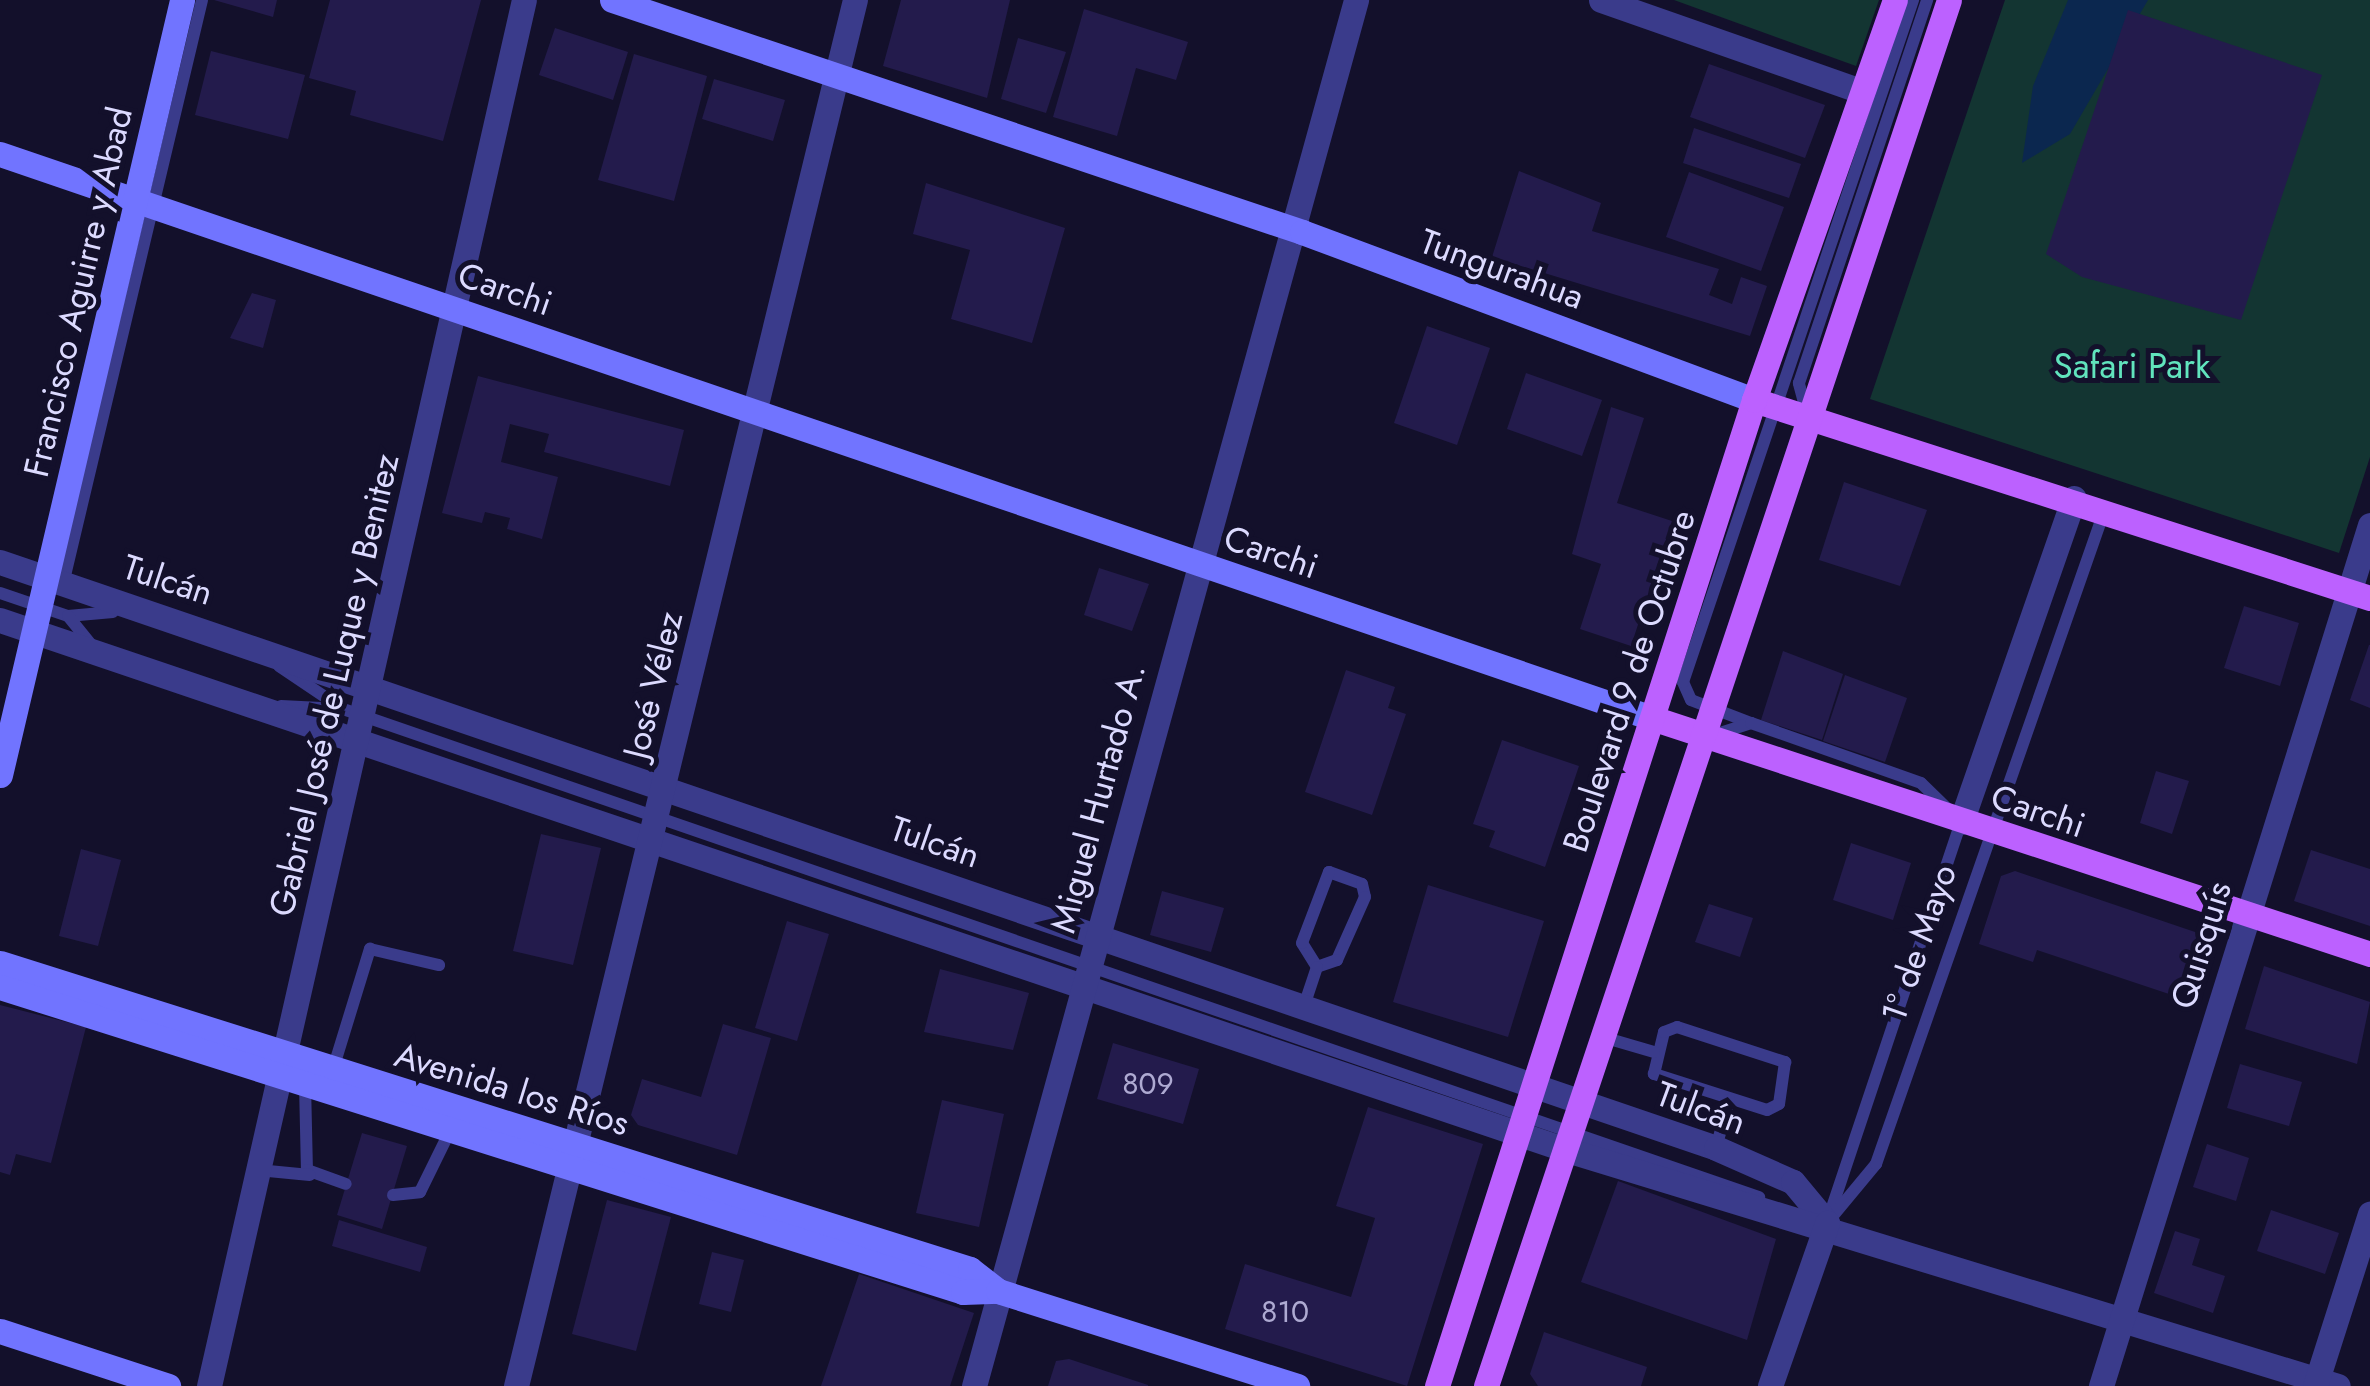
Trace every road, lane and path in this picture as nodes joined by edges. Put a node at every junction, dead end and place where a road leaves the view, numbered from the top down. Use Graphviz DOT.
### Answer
graph roads {
  1 [pos="182,0"];
  2 [pos="202,0"];
  3 [pos="524,0"];
  4 [pos="612,0"];
  5 [pos="855,0"];
  6 [pos="1356,0"];
  7 [pos="1602,0"];
  8 [pos="1895,0"];
  9 [pos="1913,0"];
  10 [pos="1927,0"];
  11 [pos="1949,0"];
  12 [pos="836,76"];
  13 [pos="1864,92"];
  14 [pos="0,154"];
  15 [pos="144,203"];
  16 [pos="1293,230"];
  17 [pos="455,308"];
  18 [pos="1764,403"];
  19 [pos="756,414"];
  20 [pos="1808,417"];
  21 [pos="2074,498"];
  22 [pos="2105,509"];
  23 [pos="2370,525"];
  24 [pos="0,562"];
  25 [pos="1198,565"];
  26 [pos="56,580"];
  27 [pos="0,594"];
  28 [pos="2360,594"];
  29 [pos="68,616"];
  30 [pos="0,620"];
  31 [pos="37,620"];
  32 [pos="374,686"];
  33 [pos="1717,710"];
  34 [pos="1655,719"];
  35 [pos="356,723"];
  36 [pos="1750,723"];
  37 [pos="1709,736"];
  38 [pos="0,775"];
  39 [pos="664,786"];
  40 [pos="658,814"];
  41 [pos="1960,822"];
  42 [pos="1994,834"];
  43 [pos="652,841"];
  44 [pos="2246,917"];
  45 [pos="1095,935"];
  46 [pos="2370,954"];
  47 [pos="1089,962"];
  48 [pos="0,963"];
  49 [pos="439,965"];
  50 [pos="1317,967"];
  51 [pos="0,987"];
  52 [pos="1083,989"];
  53 [pos="1304,1006"];
  54 [pos="1606,1038"];
  55 [pos="1654,1052"];
  56 [pos="279,1064"];
  57 [pos="333,1070"];
  58 [pos="305,1084"];
  59 [pos="1536,1086"];
  60 [pos="1729,1100"];
  61 [pos="1523,1122"];
  62 [pos="1575,1126"];
  63 [pos="450,1129"];
  64 [pos="1716,1148"];
  65 [pos="573,1156"];
  66 [pos="256,1170"];
  67 [pos="310,1175"];
  68 [pos="346,1184"];
  69 [pos="393,1195"];
  70 [pos="2370,1214"];
  71 [pos="1827,1223"];
  72 [pos="998,1291"];
  73 [pos="2122,1318"];
  74 [pos="0,1331"];
  75 [pos="2324,1384"];
  76 [pos="168,1386"];
  77 [pos="209,1386"];
  78 [pos="516,1386"];
  79 [pos="974,1386"];
  80 [pos="1297,1386"];
  81 [pos="1437,1386"];
  82 [pos="1486,1386"];
  83 [pos="1770,1386"];
  84 [pos="2101,1386"];
  1 -- 15 [label="main road, Francisco Aguirre y Abad"];
  2 -- 15 [label="lane"];
  3 -- 17 [label="street, Gabriel José de Luque y Benitez"];
  4 -- 12 [label="main road, Tungurahua"];
  5 -- 12 [label="street, José Vélez"];
  6 -- 16 [label="street, Miguel Hurtado A."];
  7 -- 13 [label="street"];
  8 -- 13 [label="main road, Boulevard 9 de Octubre"];
  9 -- 18 [label="lane, Boulevard 9 de Octubre"];
  10 -- 20 [label="lane"];
  11 -- 20 [label="main road"];
  12 -- 16 [label="main road, Tungurahua"];
  12 -- 19 [label="street, José Vélez"];
  13 -- 18 [label="main road, Boulevard 9 de Octubre"];
  14 -- 15 [label="main road, Carchi"];
  15 -- 17 [label="main road, Carchi"];
  15 -- 26 [label="main road, Francisco Aguirre y Abad"];
  16 -- 18 [label="main road, Tungurahua"];
  16 -- 25 [label="street, Miguel Hurtado A."];
  17 -- 19 [label="main road, Carchi"];
  17 -- 32 [label="street, Gabriel José de Luque y Benitez"];
  18 -- 20 [label="main road, Tungurahua"];
  18 -- 33 [label="lane, Boulevard 9 de Octubre"];
  18 -- 34 [label="main road, Boulevard 9 de Octubre"];
  19 -- 25 [label="main road, Carchi"];
  19 -- 39 [label="street, José Vélez"];
  20 -- 21 [label="main road, Tungurahua"];
  20 -- 33 [label="main road"];
  21 -- 22 [label="main road, Tungurahua"];
  21 -- 41 [label="street, 1º de Mayo"];
  22 -- 28 [label="main road, Tungurahua"];
  22 -- 42 [label="lane, 1º de Mayo"];
  23 -- 28 [label="street, Quisquís"];
  24 -- 26 [label="street, Tulcán"];
  25 -- 34 [label="main road, Carchi"];
  25 -- 45 [label="street, Miguel Hurtado A."];
  26 -- 31 [label="main road, Francisco Aguirre y Abad"];
  26 -- 32 [label="street, Tulcán"];
  27 -- 31 [label="lane"];
  28 -- 44 [label="street, Quisquís"];
  29 -- 31 [label="lane"];
  29 -- 35 [label="lane"];
  29 -- 35 [label="lane"];
  30 -- 31 [label="street, Tulcán"];
  31 -- 35 [label="street, Tulcán"];
  31 -- 38 [label="main road, Francisco Aguirre y Abad"];
  32 -- 35 [label="street, Gabriel José de Luque y Benitez"];
  32 -- 39 [label="street, Tulcán"];
  33 -- 36 [label="lane, Boulevard 9 de Octubre"];
  33 -- 37 [label="main road"];
  34 -- 37 [label="main road, Carchi"];
  34 -- 59 [label="main road, Boulevard 9 de Octubre"];
  35 -- 40 [label="lane"];
  35 -- 43 [label="street, Tulcán"];
  35 -- 56 [label="street, Gabriel José de Luque y Benitez"];
  36 -- 37 [label="lane"];
  36 -- 41 [label="lane, Boulevard 9 de Octubre"];
  37 -- 41 [label="main road, Carchi"];
  37 -- 54 [label="main road"];
  39 -- 40 [label="street, José Vélez"];
  39 -- 45 [label="street, Tulcán"];
  40 -- 43 [label="street, José Vélez"];
  40 -- 47 [label="lane"];
  41 -- 42 [label="main road, Carchi"];
  41 -- 71 [label="lane"];
  42 -- 44 [label="main road, Carchi"];
  42 -- 71 [label="lane, 1º de Mayo"];
  43 -- 52 [label="street, Tulcán"];
  43 -- 65 [label="street, José Vélez"];
  44 -- 46 [label="main road, Carchi"];
  44 -- 73 [label="street, Quisquís"];
  45 -- 47 [label="street, Miguel Hurtado A."];
  45 -- 53 [label="street, Tulcán"];
  47 -- 52 [label="street, Miguel Hurtado A."];
  47 -- 61 [label="lane"];
  48 -- 56 [label="main road, Avenida los Ríos"];
  49 -- 57 [label="lane"];
  50 -- 50 [label="lane"];
  50 -- 53 [label="lane"];
  51 -- 56 [label="main road, Avenida los Ríos"];
  52 -- 61 [label="street, Tulcán"];
  52 -- 72 [label="street, Miguel Hurtado A."];
  53 -- 59 [label="street, Tulcán"];
  54 -- 55 [label="lane"];
  54 -- 62 [label="main road"];
  55 -- 60 [label="lane"];
  55 -- 60 [label="lane"];
  56 -- 57 [label="main road, Avenida los Ríos"];
  56 -- 58 [label="main road, Avenida los Ríos"];
  56 -- 66 [label="street, Gabriel José de Luque y Benitez"];
  57 -- 65 [label="main road, Avenida los Ríos"];
  58 -- 63 [label="main road, Avenida los Ríos"];
  58 -- 67 [label="lane"];
  59 -- 61 [label="main road, Boulevard 9 de Octubre"];
  59 -- 62 [label="street, Tulcán"];
  60 -- 64 [label="lane"];
  61 -- 62 [label="street, Tulcán"];
  61 -- 81 [label="main road, Boulevard 9 de Octubre"];
  62 -- 64 [label="street, Tulcán"];
  62 -- 71 [label="street, Tulcán"];
  62 -- 82 [label="main road"];
  63 -- 65 [label="main road, Avenida los Ríos"];
  63 -- 69 [label="lane"];
  64 -- 71 [label="street, Tulcán"];
  65 -- 72 [label="main road, Avenida los Ríos"];
  65 -- 78 [label="street, José Vélez"];
  66 -- 67 [label="lane"];
  66 -- 77 [label="street, Gabriel José de Luque y Benitez"];
  67 -- 68 [label="lane"];
  70 -- 75 [label="street"];
  71 -- 73 [label="street, Tulcán"];
  71 -- 83 [label="street, 1º de Mayo"];
  72 -- 79 [label="street, Miguel Hurtado A."];
  72 -- 80 [label="main road, Avenida los Ríos"];
  73 -- 75 [label="street, Tulcán"];
  73 -- 84 [label="street, Quisquís"];
  74 -- 76 [label="main road"];
}
